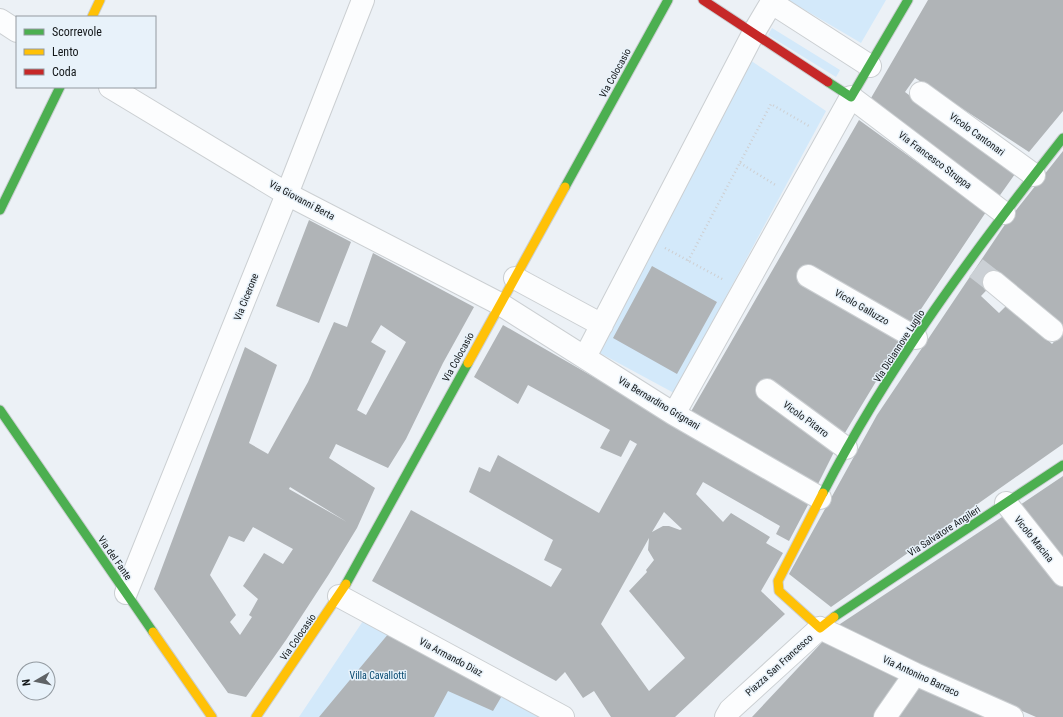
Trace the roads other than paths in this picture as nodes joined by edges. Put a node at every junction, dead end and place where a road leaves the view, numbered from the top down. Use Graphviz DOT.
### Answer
graph roads {
  1 [pos="100,0"];
  2 [pos="363,0"];
  3 [pos="668,0"];
  4 [pos="703,0"];
  5 [pos="908,0"];
  6 [pos="773,2"];
  7 [pos="92,16"];
  8 [pos="0,20"];
  9 [pos="746,27"];
  10 [pos="16,30"];
  11 [pos="870,66"];
  12 [pos="60,88"];
  13 [pos="112,88"];
  14 [pos="921,93"];
  15 [pos="859,102"];
  16 [pos="1063,138"];
  17 [pos="1034,175"];
  18 [pos="287,194"];
  19 [pos="0,210"];
  20 [pos="1004,213"];
  21 [pos="808,276"];
  22 [pos="515,278"];
  23 [pos="994,282"];
  24 [pos="500,304"];
  25 [pos="602,325"];
  26 [pos="1052,330"];
  27 [pos="916,338"];
  28 [pos="585,357"];
  29 [pos="767,390"];
  30 [pos="0,410"];
  31 [pos="674,414"];
  32 [pos="846,448"];
  33 [pos="1063,465"];
  34 [pos="820,498"];
  35 [pos="1006,503"];
  36 [pos="1063,575"];
  37 [pos="126,593"];
  38 [pos="339,596"];
  39 [pos="829,625"];
  40 [pos="915,674"];
  41 [pos="724,715"];
  42 [pos="212,717"];
  43 [pos="256,717"];
  44 [pos="563,717"];
  45 [pos="885,717"];
  46 [pos="1012,717"];
  1 -- 7 [label="street"];
  2 -- 18 [label="street, Via Cicerone"];
  3 -- 22 [label="street, Via Colocasio"];
  4 -- 9 [label="street"];
  5 -- 11 [label="street"];
  6 -- 9 [label="street"];
  6 -- 11 [label="street"];
  8 -- 10 [label="street"];
  9 -- 15 [label="street"];
  9 -- 25 [label="street"];
  11 -- 15 [label="street"];
  12 -- 19 [label="street"];
  13 -- 18 [label="street, Via Giovanni Berta"];
  14 -- 17 [label="street, Vicolo Cantonari"];
  15 -- 20 [label="street, Via Francesco Struppa"];
  15 -- 31 [label="street"];
  16 -- 17 [label="street, Via Diciannove Luglio"];
  17 -- 20 [label="street, Via Diciannove Luglio"];
  18 -- 24 [label="street, Via Giovanni Berta"];
  18 -- 37 [label="street, Via Cicerone"];
  20 -- 27 [label="street, Via Diciannove Luglio"];
  21 -- 27 [label="street, Vicolo Galluzzo"];
  22 -- 24 [label="street, Via Colocasio"];
  22 -- 25 [label="street"];
  23 -- 26 [label="street"];
  24 -- 28 [label="street, Via Bernardino Grignani"];
  24 -- 38 [label="street, Via Colocasio"];
  25 -- 28 [label="street"];
  27 -- 32 [label="street, Via Diciannove Luglio"];
  28 -- 31 [label="street, Via Bernardino Grignani"];
  29 -- 32 [label="street, Vicolo Pitarro"];
  30 -- 37 [label="street, Via del Fante"];
  31 -- 34 [label="street, Via Bernardino Grignani"];
  32 -- 34 [label="street, Via Diciannove Luglio"];
  33 -- 35 [label="street, Via Salvatore Angileri"];
  34 -- 39 [label="street, Via Diciannove Luglio"];
  35 -- 36 [label="street, Vicolo Macina"];
  35 -- 39 [label="street, Via Salvatore Angileri"];
  37 -- 42 [label="street, Via del Fante"];
  38 -- 43 [label="street, Via Colocasio"];
  38 -- 44 [label="street, Via Armando Diaz"];
  39 -- 40 [label="street, Via Antonino Barraco"];
  39 -- 41 [label="street, Piazza San Francesco"];
  40 -- 45 [label="street"];
  40 -- 46 [label="street, Via Antonino Barraco"];
}
